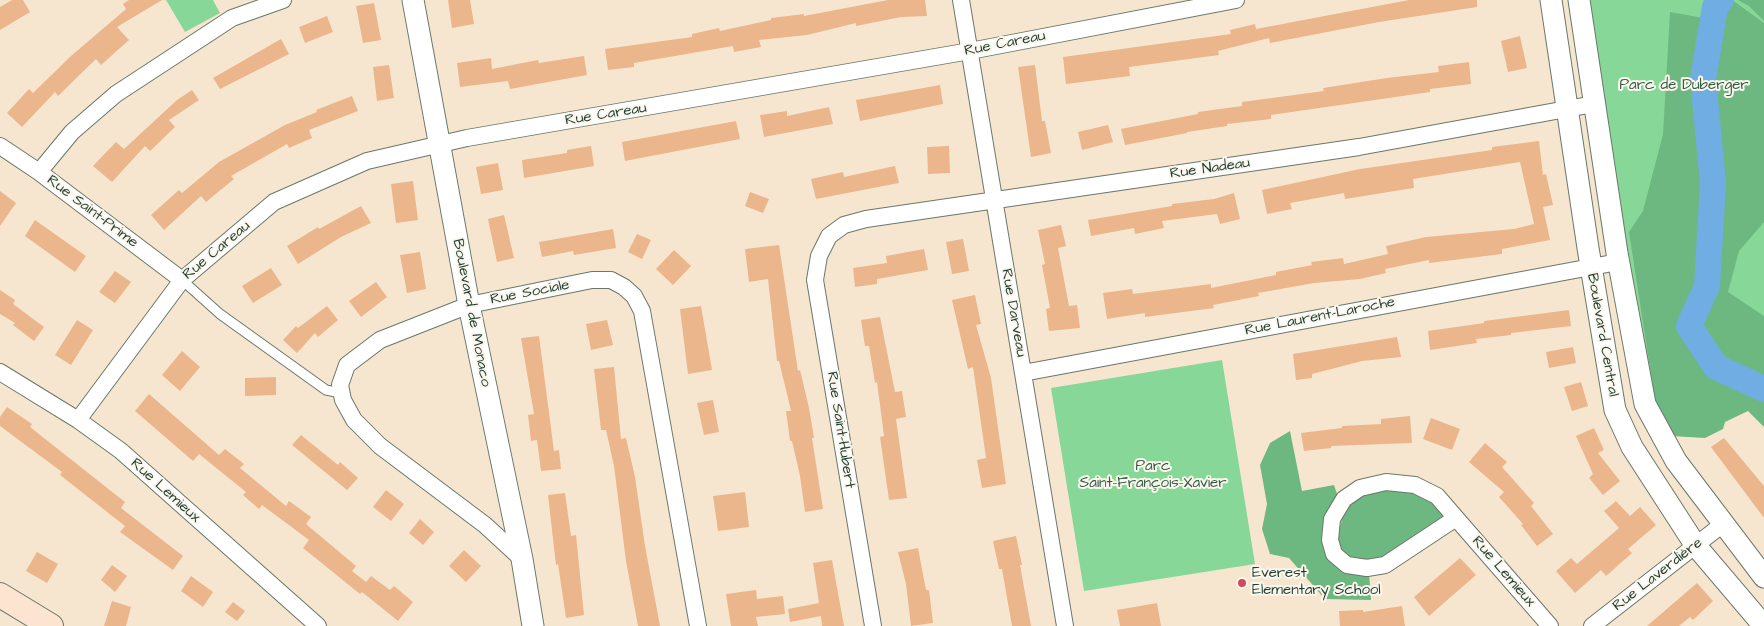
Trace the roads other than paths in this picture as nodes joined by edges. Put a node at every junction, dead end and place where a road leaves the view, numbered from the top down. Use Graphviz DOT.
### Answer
graph roads {
  1 [pos="283,0"];
  2 [pos="413,0"];
  3 [pos="961,0"];
  4 [pos="1236,0"];
  5 [pos="1551,0"];
  6 [pos="1579,0"];
  7 [pos="970,51"];
  8 [pos="1594,104"];
  9 [pos="1566,109"];
  10 [pos="439,145"];
  11 [pos="0,146"];
  12 [pos="39,172"];
  13 [pos="993,201"];
  14 [pos="829,236"];
  15 [pos="1618,262"];
  16 [pos="1591,267"];
  17 [pos="182,280"];
  18 [pos="468,305"];
  19 [pos="0,372"];
  20 [pos="1023,373"];
  21 [pos="342,392"];
  22 [pos="78,420"];
  23 [pos="1456,518"];
  24 [pos="1723,524"];
  25 [pos="1696,546"];
  26 [pos="522,559"];
  27 [pos="1764,577"];
  28 [pos="0,595"];
  29 [pos="0,605"];
  30 [pos="23,626"];
  31 [pos="51,626"];
  32 [pos="318,626"];
  33 [pos="533,626"];
  34 [pos="698,626"];
  35 [pos="873,626"];
  36 [pos="1065,626"];
  37 [pos="1550,626"];
  38 [pos="1592,626"];
  39 [pos="1764,626"];
  1 -- 12 [label="street"];
  2 -- 10 [label="street, Boulevard de Monaco"];
  3 -- 7 [label="street, Rue Darveau"];
  4 -- 7 [label="street, Rue Careau"];
  5 -- 9 [label="street, Boulevard Central"];
  6 -- 8 [label="street, Boulevard Central"];
  7 -- 10 [label="street, Rue Careau"];
  7 -- 13 [label="street, Rue Darveau"];
  8 -- 9 [label="street, Rue Nadeau"];
  8 -- 15 [label="street, Boulevard Central"];
  9 -- 13 [label="street, Rue Nadeau"];
  9 -- 16 [label="street, Boulevard Central"];
  10 -- 17 [label="street, Rue Careau"];
  10 -- 18 [label="street, Boulevard de Monaco"];
  11 -- 12 [label="street, Rue Saint-Prime"];
  12 -- 17 [label="street, Rue Saint-Prime"];
  13 -- 14 [label="street, Rue Nadeau"];
  13 -- 20 [label="street, Rue Darveau"];
  14 -- 35 [label="street, Rue Saint-Hubert"];
  15 -- 16 [label="street, Rue Laurent-Laroche"];
  15 -- 24 [label="street, Boulevard Central"];
  16 -- 20 [label="street, Rue Laurent-Laroche"];
  16 -- 25 [label="street, Boulevard Central"];
  17 -- 21 [label="lane"];
  17 -- 22 [label="street, Rue Careau"];
  18 -- 21 [label="street, Rue Sociale"];
  18 -- 26 [label="street, Boulevard de Monaco"];
  18 -- 34 [label="street, Rue Sociale"];
  19 -- 22 [label="street, Rue Lemieux"];
  20 -- 36 [label="street, Rue Darveau"];
  21 -- 26 [label="street"];
  22 -- 32 [label="street, Rue Lemieux"];
  23 -- 23 [label="street, Rue Lemieux"];
  23 -- 37 [label="street, Rue Lemieux"];
  24 -- 25 [label="street, Rue Laverdière"];
  24 -- 27 [label="street, Boulevard Central"];
  25 -- 38 [label="street, Rue Laverdière"];
  25 -- 39 [label="street, Boulevard Central"];
  26 -- 33 [label="street, Boulevard de Monaco"];
  28 -- 31 [label="main road"];
  29 -- 30 [label="main road"];
}
